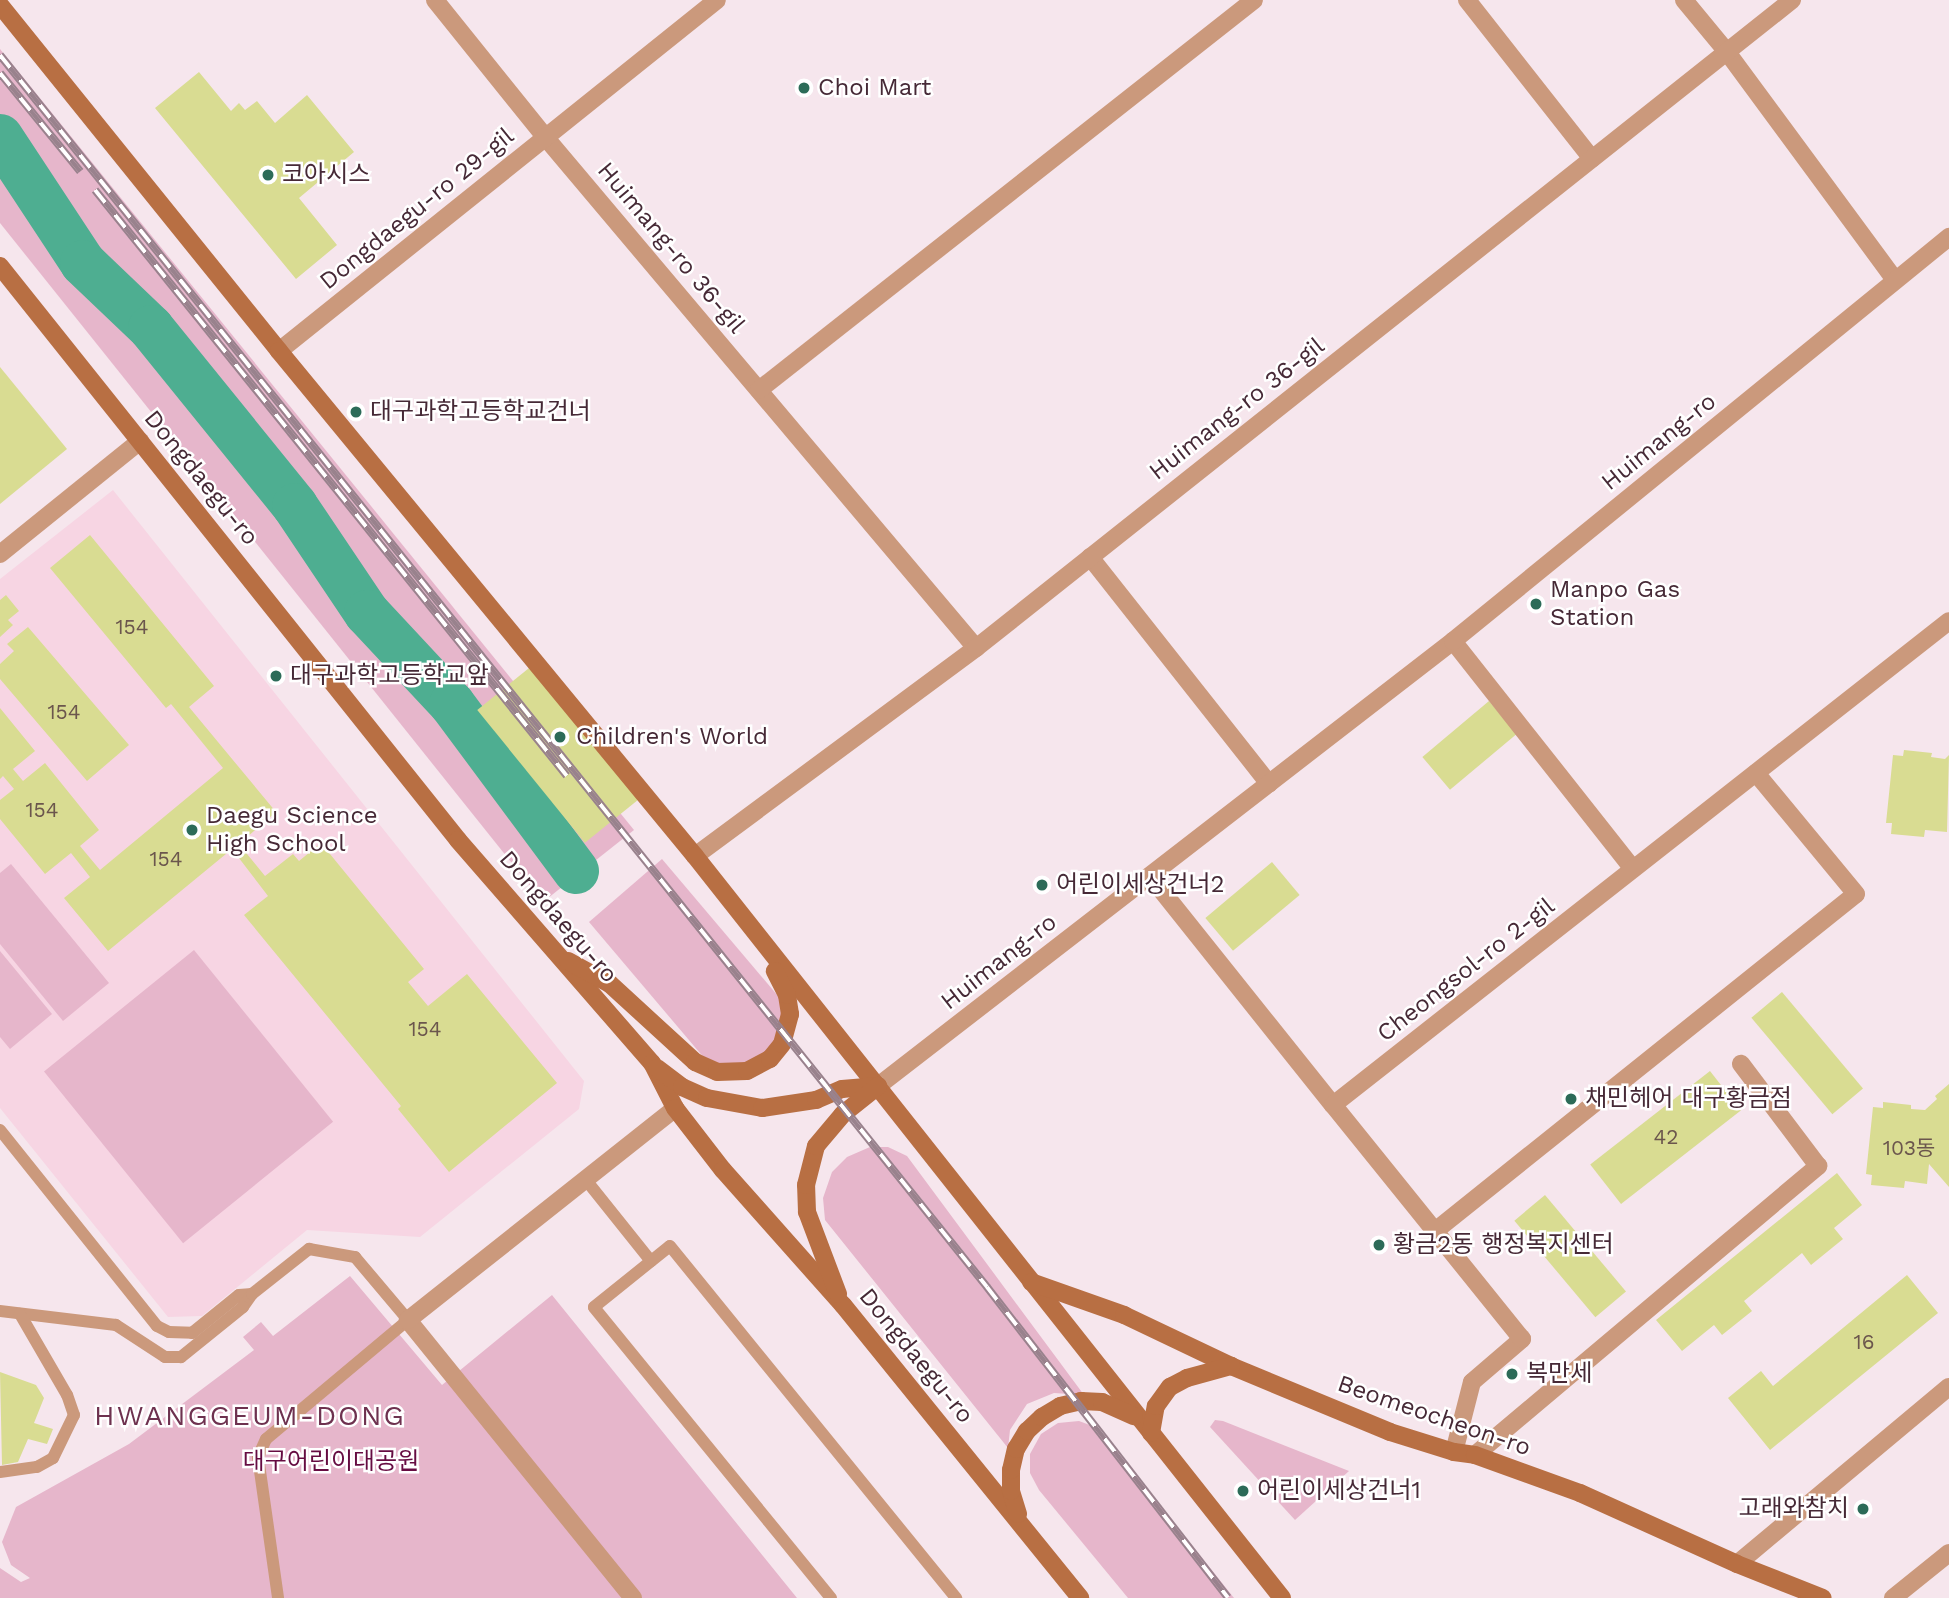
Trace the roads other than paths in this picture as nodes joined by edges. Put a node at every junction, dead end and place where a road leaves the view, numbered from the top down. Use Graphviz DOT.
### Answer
graph roads {
  1 [pos="435,0"];
  2 [pos="1254,0"];
  3 [pos="1467,0"];
  4 [pos="1685,0"];
  5 [pos="1792,0"];
  6 [pos="712,1"];
  7 [pos="0,5"];
  8 [pos="1727,52"];
  9 [pos="545,138"];
  10 [pos="1592,159"];
  11 [pos="1949,237"];
  12 [pos="0,266"];
  13 [pos="1895,280"];
  14 [pos="279,351"];
  15 [pos="759,390"];
  16 [pos="140,441"];
  17 [pos="0,554"];
  18 [pos="1090,557"];
  19 [pos="1949,621"];
  20 [pos="1454,641"];
  21 [pos="976,648"];
  22 [pos="1756,773"];
  23 [pos="1269,784"];
  24 [pos="695,856"];
  25 [pos="1633,869"];
  26 [pos="1150,876"];
  27 [pos="753,930"];
  28 [pos="556,954"];
  29 [pos="1741,1064"];
  30 [pos="654,1066"];
  31 [pos="878,1086"];
  32 [pos="1333,1105"];
  33 [pos="675,1108"];
  34 [pos="0,1130"];
  35 [pos="586,1180"];
  36 [pos="1435,1231"];
  37 [pos="651,1261"];
  38 [pos="1029,1281"];
  39 [pos="252,1294"];
  40 [pos="843,1305"];
  41 [pos="0,1311"];
  42 [pos="20,1314"];
  43 [pos="408,1320"];
  44 [pos="1231,1366"];
  45 [pos="1949,1387"];
  46 [pos="1145,1426"];
  47 [pos="1454,1452"];
  48 [pos="1475,1455"];
  49 [pos="0,1472"];
  50 [pos="1039,1546"];
  51 [pos="1949,1553"];
  52 [pos="1737,1564"];
  53 [pos="278,1598"];
  54 [pos="633,1598"];
  55 [pos="831,1598"];
  56 [pos="956,1598"];
  57 [pos="1080,1598"];
  58 [pos="1282,1598"];
  59 [pos="1823,1598"];
  60 [pos="1893,1598"];
  1 -- 9 [label="street, Dongdaegu-ro 29-gil"];
  2 -- 15 [label="street"];
  3 -- 10 [label="street"];
  4 -- 8 [label="street"];
  5 -- 8 [label="street, Huimang-ro 36-gil"];
  6 -- 9 [label="street"];
  7 -- 14 [label="main road"];
  8 -- 10 [label="street, Huimang-ro 36-gil"];
  8 -- 13 [label="street"];
  9 -- 14 [label="street, Dongdaegu-ro 29-gil"];
  9 -- 15 [label="street, Huimang-ro 36-gil"];
  10 -- 18 [label="street, Huimang-ro 36-gil"];
  11 -- 13 [label="street, Huimang-ro"];
  12 -- 16 [label="main road, Dongdaegu-ro"];
  13 -- 20 [label="street, Huimang-ro"];
  14 -- 24 [label="main road"];
  15 -- 21 [label="street, Huimang-ro 36-gil"];
  16 -- 17 [label="street"];
  16 -- 28 [label="main road, Dongdaegu-ro"];
  18 -- 21 [label="street, Huimang-ro 36-gil"];
  18 -- 23 [label="street"];
  19 -- 22 [label="street, Cheongsol-ro 2-gil"];
  20 -- 23 [label="street, Huimang-ro"];
  20 -- 25 [label="street"];
  21 -- 24 [label="street"];
  22 -- 25 [label="street, Cheongsol-ro 2-gil"];
  22 -- 36 [label="street"];
  23 -- 26 [label="street, Huimang-ro"];
  24 -- 27 [label="main road"];
  25 -- 32 [label="street, Cheongsol-ro 2-gil"];
  26 -- 31 [label="street, Huimang-ro"];
  26 -- 32 [label="street"];
  27 -- 28 [label="main road"];
  27 -- 31 [label="main road"];
  28 -- 30 [label="main road, Dongdaegu-ro"];
  29 -- 48 [label="street"];
  30 -- 31 [label="main road"];
  30 -- 33 [label="main road, Dongdaegu-ro"];
  31 -- 38 [label="main road"];
  31 -- 40 [label="main road"];
  32 -- 36 [label="street"];
  33 -- 35 [label="street"];
  33 -- 40 [label="main road, Dongdaegu-ro"];
  34 -- 39 [label="lane"];
  35 -- 37 [label="lane"];
  35 -- 43 [label="street"];
  36 -- 47 [label="street"];
  37 -- 55 [label="lane"];
  37 -- 56 [label="lane"];
  38 -- 44 [label="main road, Beomeocheon-ro"];
  38 -- 46 [label="main road"];
  39 -- 42 [label="lane"];
  39 -- 43 [label="lane"];
  40 -- 50 [label="main road, Dongdaegu-ro"];
  41 -- 42 [label="lane"];
  42 -- 49 [label="lane"];
  43 -- 53 [label="lane"];
  43 -- 54 [label="street"];
  44 -- 46 [label="main road"];
  44 -- 47 [label="main road, Beomeocheon-ro"];
  45 -- 52 [label="street"];
  46 -- 50 [label="main road"];
  46 -- 58 [label="main road"];
  47 -- 48 [label="main road, Beomeocheon-ro"];
  48 -- 52 [label="main road, Beomeocheon-ro"];
  50 -- 57 [label="main road, Dongdaegu-ro"];
  51 -- 60 [label="street"];
  52 -- 59 [label="main road, Beomeocheon-ro"];
}
